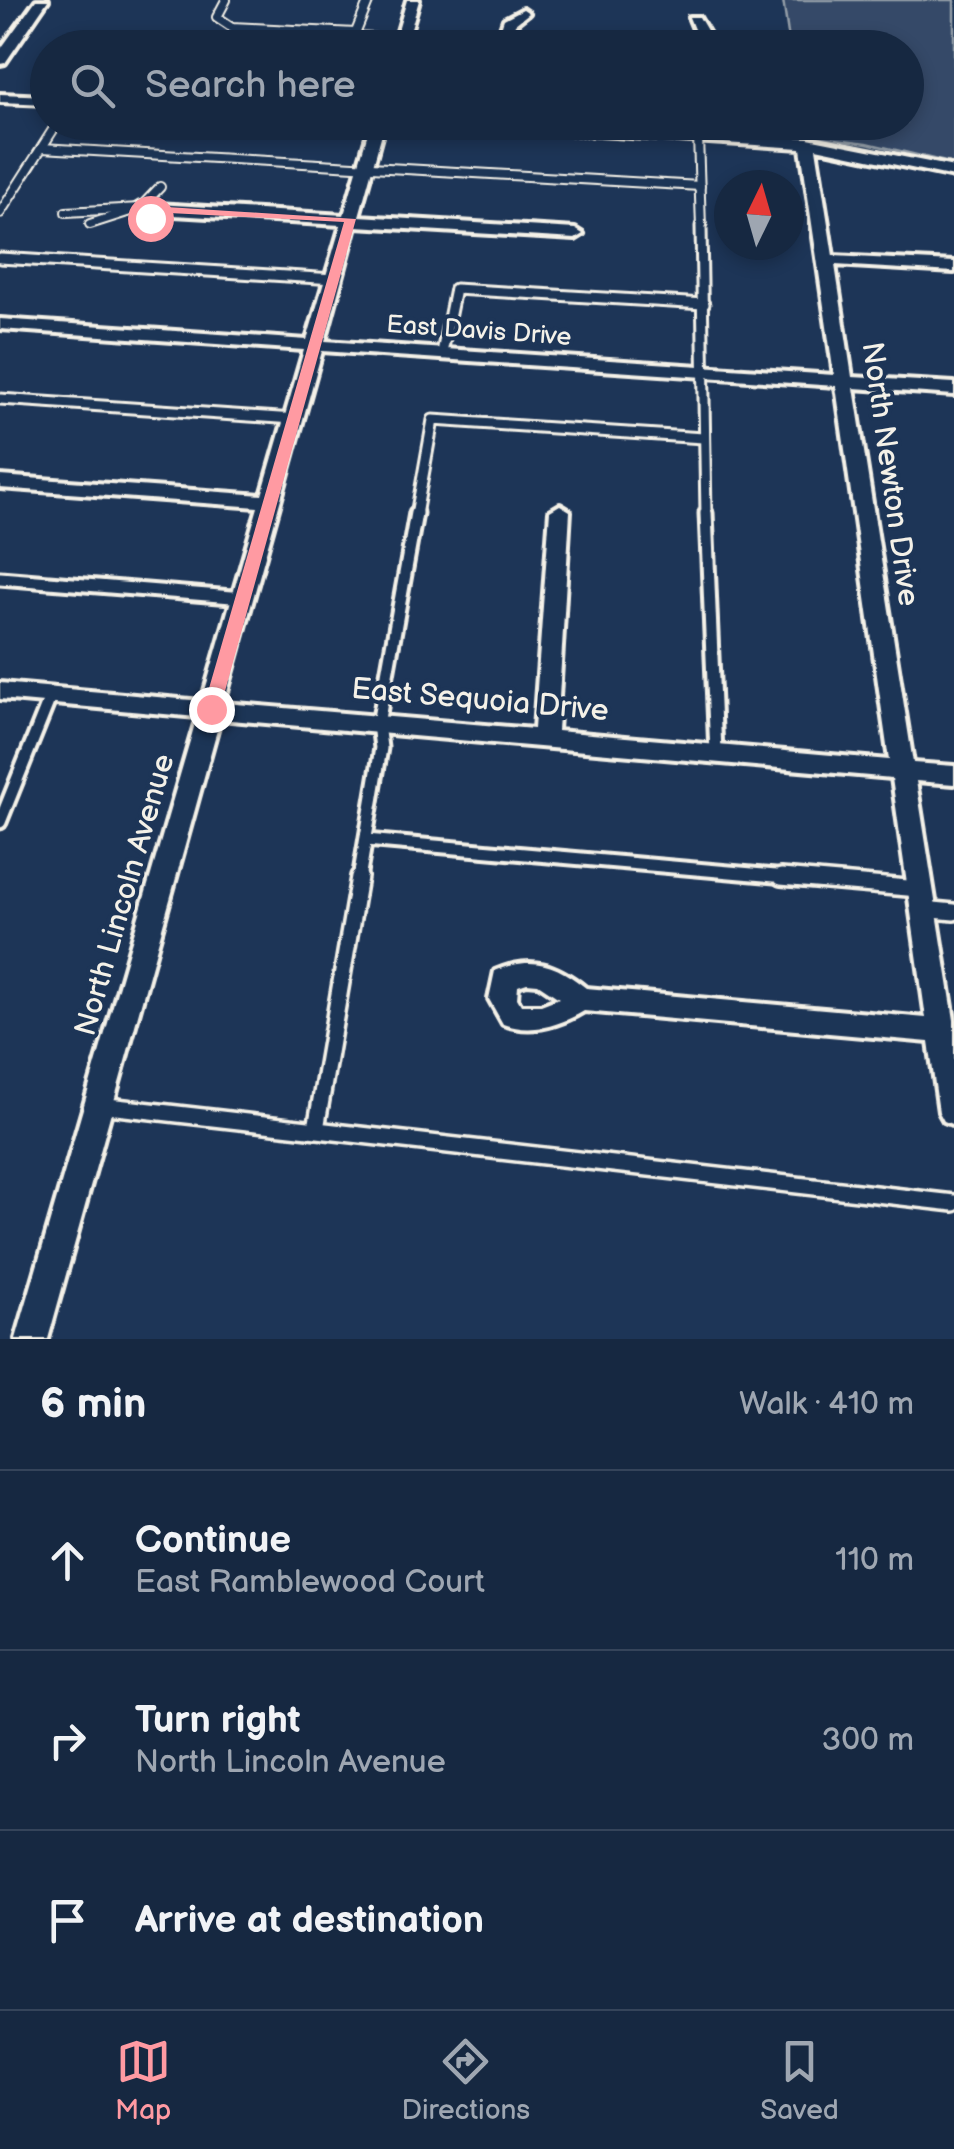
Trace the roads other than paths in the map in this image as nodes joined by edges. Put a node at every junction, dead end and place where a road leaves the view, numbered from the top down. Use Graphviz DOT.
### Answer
graph roads {
  1 [pos="42,0"];
  2 [pos="226,0"];
  3 [pos="370,0"];
  4 [pos="413,0"];
  5 [pos="523,13"];
  6 [pos="694,20"];
  7 [pos="303,30"];
  8 [pos="357,30"];
  9 [pos="404,30"];
  10 [pos="506,30"];
  11 [pos="700,30"];
  12 [pos="0,60"];
  13 [pos="0,98"];
  14 [pos="30,99"];
  15 [pos="47,140"];
  16 [pos="373,140"];
  17 [pos="698,140"];
  18 [pos="771,140"];
  19 [pos="808,142"];
  20 [pos="42,148"];
  21 [pos="366,166"];
  22 [pos="954,172"];
  23 [pos="700,186"];
  24 [pos="160,188"];
  25 [pos="140,208"];
  26 [pos="66,212"];
  27 [pos="0,213"];
  28 [pos="350,219"];
  29 [pos="90,224"];
  30 [pos="148,226"];
  31 [pos="575,234"];
  32 [pos="0,258"];
  33 [pos="825,260"];
  34 [pos="954,267"];
  35 [pos="334,279"];
  36 [pos="704,304"];
  37 [pos="0,324"];
  38 [pos="316,345"];
  39 [pos="442,353"];
  40 [pos="704,371"];
  41 [pos="843,380"];
  42 [pos="954,389"];
  43 [pos="0,399"];
  44 [pos="294,419"];
  45 [pos="703,438"];
  46 [pos="0,482"];
  47 [pos="269,502"];
  48 [pos="560,511"];
  49 [pos="0,578"];
  50 [pos="244,598"];
  51 [pos="0,691"];
  52 [pos="51,696"];
  53 [pos="211,709"];
  54 [pos="378,724"];
  55 [pos="544,738"];
  56 [pos="716,753"];
  57 [pos="901,770"];
  58 [pos="954,774"];
  59 [pos="0,822"];
  60 [pos="366,840"];
  61 [pos="921,899"];
  62 [pos="954,912"];
  63 [pos="580,998"];
  64 [pos="941,1031"];
  65 [pos="952,1078"];
  66 [pos="99,1105"];
  67 [pos="954,1112"];
  68 [pos="316,1129"];
  69 [pos="954,1203"];
  70 [pos="32,1339"];
  1 -- 12 [label="street"];
  2 -- 7 [label="lane"];
  3 -- 8 [label="lane"];
  4 -- 9 [label="street"];
  5 -- 10 [label="street"];
  6 -- 11 [label="street"];
  13 -- 14 [label="street"];
  15 -- 20 [label="lane"];
  16 -- 21 [label="street, North Lincoln Avenue"];
  17 -- 23 [label="lane"];
  18 -- 19 [label="street"];
  19 -- 22 [label="street"];
  19 -- 33 [label="street, North Newton Drive"];
  20 -- 21 [label="lane"];
  20 -- 27 [label="lane"];
  21 -- 23 [label="lane"];
  21 -- 28 [label="street, North Lincoln Avenue"];
  23 -- 36 [label="lane"];
  24 -- 25 [label="lane"];
  25 -- 26 [label="lane"];
  25 -- 28 [label="street"];
  25 -- 29 [label="lane"];
  25 -- 30 [label="lane"];
  28 -- 31 [label="street"];
  28 -- 35 [label="street, North Lincoln Avenue"];
  32 -- 35 [label="lane"];
  33 -- 34 [label="street"];
  33 -- 41 [label="street, North Newton Drive"];
  35 -- 38 [label="street, North Lincoln Avenue"];
  36 -- 39 [label="lane"];
  36 -- 40 [label="lane"];
  37 -- 38 [label="street, East Davis Drive"];
  38 -- 39 [label="street, East Davis Drive"];
  38 -- 44 [label="street, North Lincoln Avenue"];
  39 -- 40 [label="street, East Davis Drive"];
  40 -- 41 [label="street, East Davis Drive"];
  40 -- 45 [label="lane"];
  41 -- 42 [label="street, East Davis Drive"];
  41 -- 57 [label="street, North Newton Drive"];
  43 -- 44 [label="lane"];
  44 -- 47 [label="street, North Lincoln Avenue"];
  45 -- 54 [label="lane"];
  45 -- 56 [label="lane"];
  46 -- 47 [label="street"];
  47 -- 50 [label="street, North Lincoln Avenue"];
  48 -- 55 [label="street"];
  49 -- 50 [label="lane"];
  50 -- 53 [label="street, North Lincoln Avenue"];
  51 -- 52 [label="street, East Sequoia Drive"];
  52 -- 53 [label="street, East Sequoia Drive"];
  52 -- 59 [label="lane"];
  53 -- 54 [label="street, East Sequoia Drive"];
  53 -- 66 [label="street, North Lincoln Avenue"];
  54 -- 55 [label="street, East Sequoia Drive"];
  54 -- 60 [label="lane"];
  55 -- 56 [label="street, East Sequoia Drive"];
  56 -- 57 [label="street, East Sequoia Drive"];
  57 -- 58 [label="street, East Sequoia Drive"];
  57 -- 61 [label="street, North Newton Drive"];
  60 -- 61 [label="lane"];
  60 -- 68 [label="lane"];
  61 -- 62 [label="lane"];
  61 -- 64 [label="street, North Newton Drive"];
  63 -- 64 [label="street"];
  64 -- 65 [label="street, North Newton Drive"];
  65 -- 67 [label="street, North Newton Drive"];
  66 -- 68 [label="lane"];
  66 -- 70 [label="street, North Lincoln Avenue"];
  68 -- 69 [label="lane"];
}
